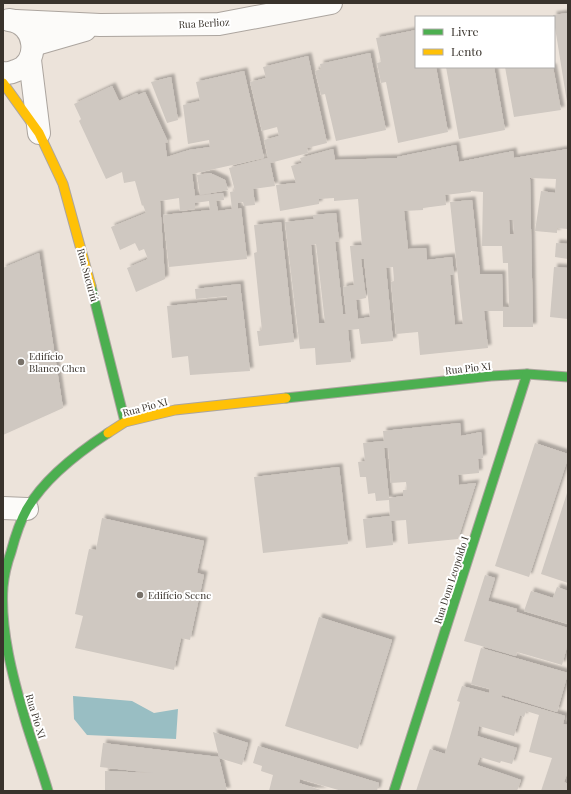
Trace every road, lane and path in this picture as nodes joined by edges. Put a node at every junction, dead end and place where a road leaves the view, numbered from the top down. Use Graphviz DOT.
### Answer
graph roads {
  1 [pos="331,3"];
  2 [pos="10,20"];
  3 [pos="100,26"];
  4 [pos="32,53"];
  5 [pos="3,73"];
  6 [pos="3,83"];
  7 [pos="39,133"];
  8 [pos="527,374"];
  9 [pos="568,377"];
  10 [pos="125,422"];
  11 [pos="3,508"];
  12 [pos="27,509"];
  13 [pos="48,791"];
  14 [pos="394,791"];
  1 -- 3 [label="street, Rua Berlioz"];
  2 -- 3 [label="street, Rua Berlioz"];
  2 -- 4 [label="street, Rua Sucuriú"];
  3 -- 4 [label="street, Rua Berlioz"];
  4 -- 5 [label="street"];
  4 -- 7 [label="street, Rua Sucuriú"];
  6 -- 7 [label="street, Rua Sucuriú"];
  7 -- 10 [label="street, Rua Sucuriú"];
  8 -- 9 [label="street, Rua Pio XI"];
  8 -- 10 [label="street, Rua Pio XI"];
  8 -- 14 [label="street, Rua Dom Leopoldo I"];
  10 -- 12 [label="street, Rua Pio XI"];
  11 -- 12 [label="street"];
  12 -- 13 [label="street, Rua Pio XI"];
}
